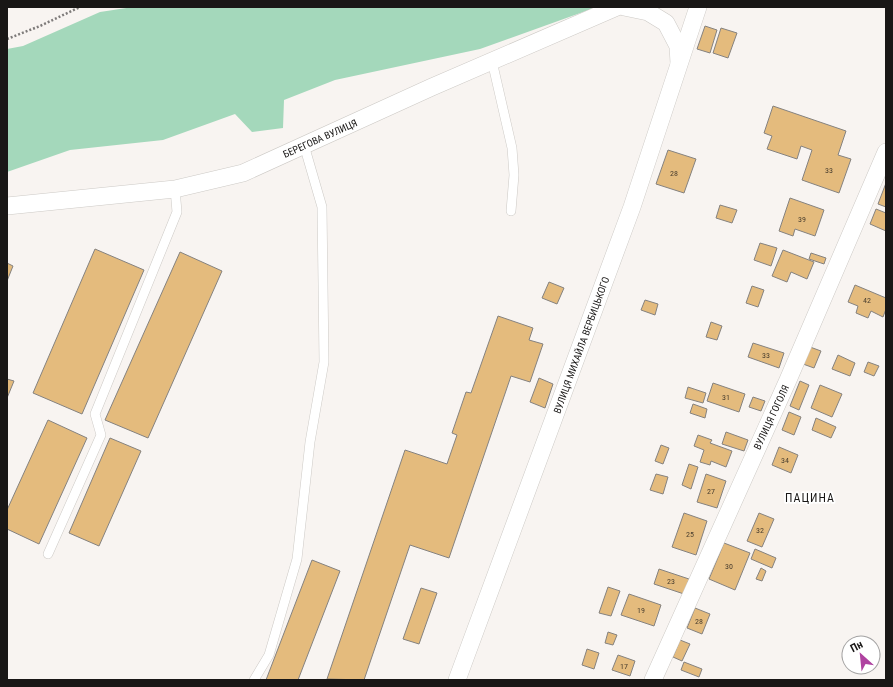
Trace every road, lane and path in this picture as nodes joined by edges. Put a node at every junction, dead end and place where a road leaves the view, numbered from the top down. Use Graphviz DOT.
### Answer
graph roads {
  1 [pos="80,7"];
  2 [pos="617,7"];
  3 [pos="624,7"];
  4 [pos="698,7"];
  5 [pos="7,39"];
  6 [pos="492,61"];
  7 [pos="679,66"];
  8 [pos="304,145"];
  9 [pos="886,152"];
  10 [pos="175,189"];
  11 [pos="7,206"];
  12 [pos="511,211"];
  13 [pos="48,554"];
  14 [pos="254,680"];
  15 [pos="457,680"];
  16 [pos="653,680"];
  1 -- 5 [label="path"];
  2 -- 6 [label="street, БЕРЕГОВА ВУЛИЦЯ"];
  3 -- 7 [label="street"];
  4 -- 7 [label="street, ВУЛИЦЯ МИХАЙЛА ВЕРБИЦЬКОГО"];
  6 -- 8 [label="street, БЕРЕГОВА ВУЛИЦЯ"];
  6 -- 12 [label="lane"];
  7 -- 15 [label="street, ВУЛИЦЯ МИХАЙЛА ВЕРБИЦЬКОГО"];
  8 -- 10 [label="street, БЕРЕГОВА ВУЛИЦЯ"];
  8 -- 14 [label="lane"];
  9 -- 16 [label="street, ВУЛИЦЯ ГОГОЛЯ"];
  10 -- 11 [label="street, БЕРЕГОВА ВУЛИЦЯ"];
  10 -- 13 [label="lane"];
}
